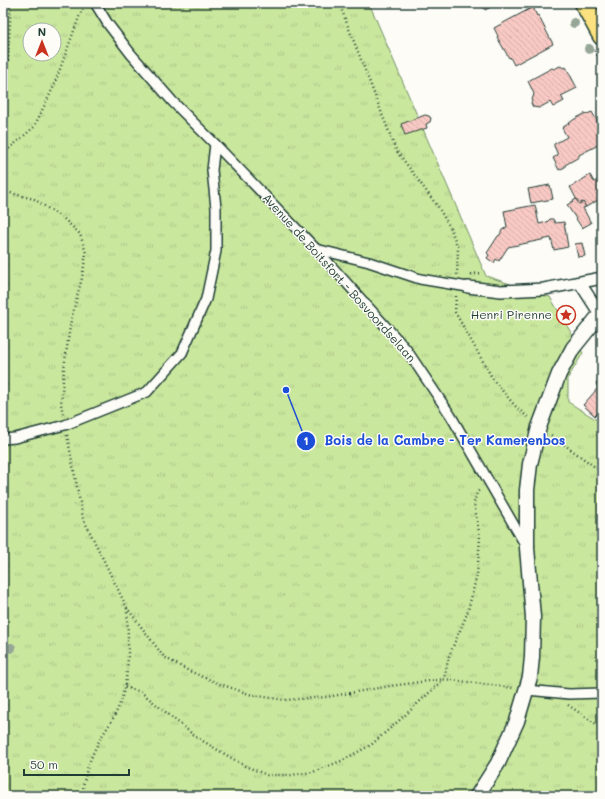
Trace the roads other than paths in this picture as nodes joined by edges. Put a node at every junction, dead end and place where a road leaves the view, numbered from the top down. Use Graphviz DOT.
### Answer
graph roads {
  1 [pos="584,3"];
  2 [pos="91,5"];
  3 [pos="602,36"];
  4 [pos="215,144"];
  5 [pos="316,250"];
  6 [pos="602,278"];
  7 [pos="580,283"];
  8 [pos="468,288"];
  9 [pos="601,313"];
  10 [pos="3,439"];
  11 [pos="527,548"];
  12 [pos="526,690"];
  13 [pos="602,693"];
  14 [pos="477,796"];
  1 -- 3 [label="main road"];
  2 -- 4 [label="street, Avenue de Boitsfort - Bosvoordselaan"];
  4 -- 5 [label="street, Avenue de Boitsfort - Bosvoordselaan"];
  4 -- 10 [label="street"];
  5 -- 8 [label="street"];
  5 -- 11 [label="street, Avenue de Boitsfort - Bosvoordselaan"];
  6 -- 7 [label="street"];
  7 -- 8 [label="street"];
  7 -- 9 [label="street"];
  9 -- 11 [label="street"];
  11 -- 12 [label="street, Avenue de Boitsfort - Bosvoordselaan"];
  12 -- 13 [label="street"];
  12 -- 14 [label="street, Avenue de Boitsfort - Bosvoordselaan"];
}
